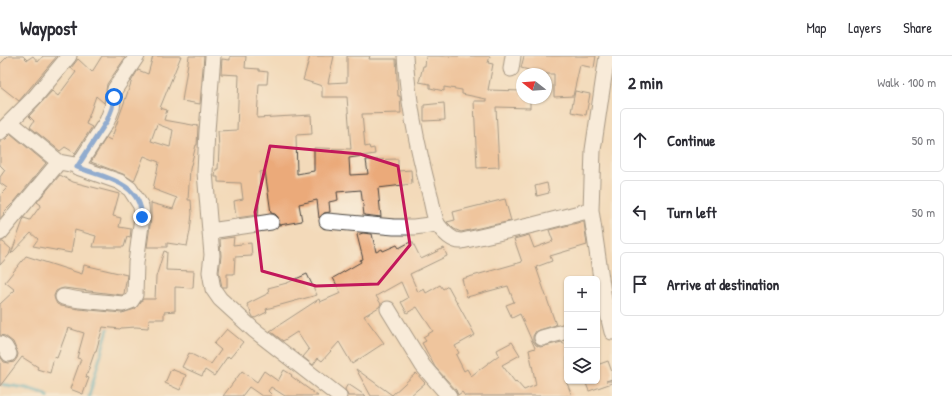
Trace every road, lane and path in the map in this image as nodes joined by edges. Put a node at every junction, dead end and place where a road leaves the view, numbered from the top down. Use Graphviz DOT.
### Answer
graph roads {
  1 [pos="69,56"];
  2 [pos="137,56"];
  3 [pos="213,56"];
  4 [pos="405,56"];
  5 [pos="609,58"];
  6 [pos="5,127"];
  7 [pos="58,162"];
  8 [pos="77,167"];
  9 [pos="591,210"];
  10 [pos="327,221"];
  11 [pos="271,222"];
  12 [pos="437,224"];
  13 [pos="210,231"];
  14 [pos="0,233"];
  15 [pos="63,297"];
  16 [pos="388,309"];
  17 [pos="606,324"];
  18 [pos="564,332"];
  19 [pos="542,338"];
  20 [pos="339,396"];
  21 [pos="448,396"];
  1 -- 6 [label="street"];
  2 -- 8 [label="street"];
  3 -- 13 [label="street"];
  4 -- 12 [label="street"];
  5 -- 9 [label="street"];
  6 -- 7 [label="street"];
  7 -- 8 [label="street"];
  7 -- 14 [label="street"];
  8 -- 15 [label="street"];
  9 -- 12 [label="street"];
  9 -- 17 [label="street"];
  10 -- 12 [label="street"];
  11 -- 13 [label="street"];
  13 -- 20 [label="street"];
  16 -- 21 [label="street"];
  18 -- 19 [label="street"];
}
